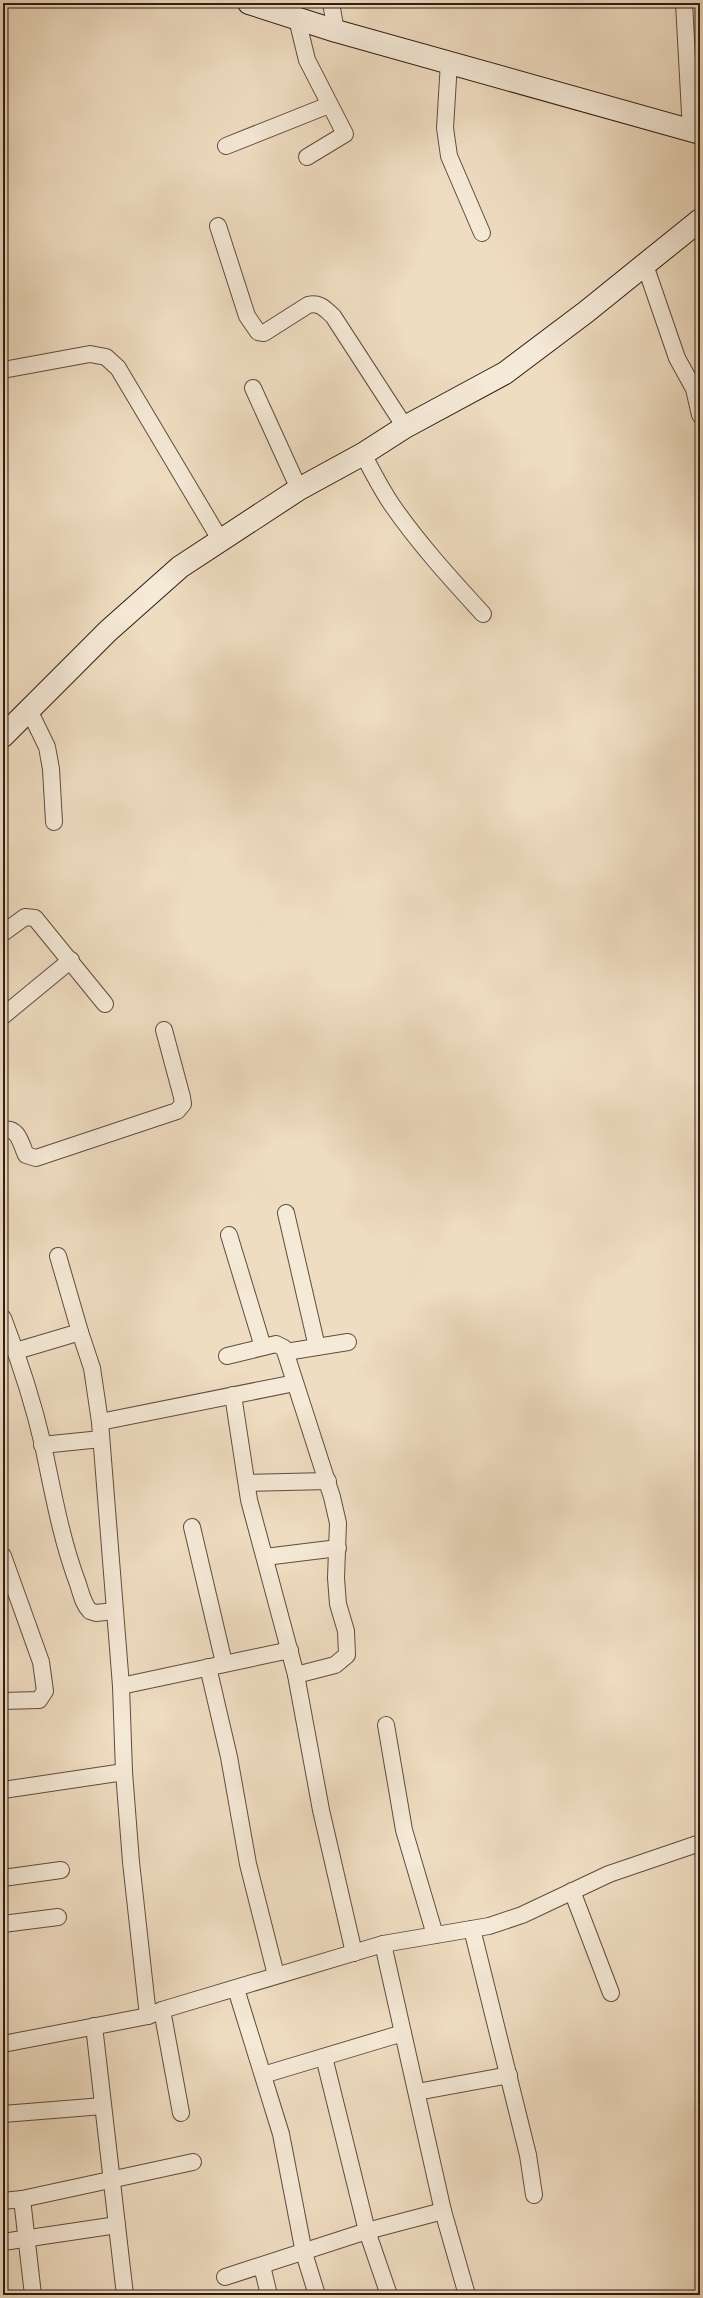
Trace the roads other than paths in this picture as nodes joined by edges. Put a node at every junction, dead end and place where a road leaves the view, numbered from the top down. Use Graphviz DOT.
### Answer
graph roads {
  1 [pos="249,3"];
  2 [pos="331,3"];
  3 [pos="684,3"];
  4 [pos="271,6"];
  5 [pos="297,19"];
  6 [pos="336,31"];
  7 [pos="449,62"];
  8 [pos="329,105"];
  9 [pos="696,132"];
  10 [pos="226,146"];
  11 [pos="307,158"];
  12 [pos="700,220"];
  13 [pos="218,226"];
  14 [pos="482,233"];
  15 [pos="645,265"];
  16 [pos="3,370"];
  17 [pos="253,388"];
  18 [pos="697,388"];
  19 [pos="700,415"];
  20 [pos="405,427"];
  21 [pos="363,454"];
  22 [pos="299,489"];
  23 [pos="220,541"];
  24 [pos="483,614"];
  25 [pos="29,710"];
  26 [pos="3,736"];
  27 [pos="54,822"];
  28 [pos="3,933"];
  29 [pos="71,960"];
  30 [pos="105,1004"];
  31 [pos="3,1016"];
  32 [pos="164,1030"];
  33 [pos="3,1130"];
  34 [pos="286,1213"];
  35 [pos="229,1235"];
  36 [pos="58,1256"];
  37 [pos="3,1318"];
  38 [pos="80,1332"];
  39 [pos="348,1342"];
  40 [pos="263,1347"];
  41 [pos="317,1347"];
  42 [pos="16,1351"];
  43 [pos="286,1352"];
  44 [pos="227,1356"];
  45 [pos="296,1383"];
  46 [pos="233,1395"];
  47 [pos="100,1422"];
  48 [pos="101,1439"];
  49 [pos="42,1445"];
  50 [pos="328,1481"];
  51 [pos="247,1483"];
  52 [pos="192,1526"];
  53 [pos="338,1548"];
  54 [pos="3,1556"];
  55 [pos="265,1557"];
  56 [pos="114,1612"];
  57 [pos="290,1650"];
  58 [pos="224,1663"];
  59 [pos="208,1667"];
  60 [pos="296,1675"];
  61 [pos="121,1686"];
  62 [pos="3,1701"];
  63 [pos="386,1725"];
  64 [pos="124,1772"];
  65 [pos="3,1790"];
  66 [pos="700,1843"];
  67 [pos="61,1870"];
  68 [pos="3,1878"];
  69 [pos="572,1891"];
  70 [pos="58,1917"];
  71 [pos="3,1924"];
  72 [pos="472,1929"];
  73 [pos="435,1935"];
  74 [pos="383,1944"];
  75 [pos="354,1953"];
  76 [pos="276,1975"];
  77 [pos="236,1989"];
  78 [pos="611,1993"];
  79 [pos="155,2013"];
  80 [pos="94,2026"];
  81 [pos="404,2033"];
  82 [pos="3,2044"];
  83 [pos="324,2057"];
  84 [pos="263,2075"];
  85 [pos="509,2075"];
  86 [pos="417,2092"];
  87 [pos="103,2106"];
  88 [pos="181,2113"];
  89 [pos="3,2114"];
  90 [pos="193,2162"];
  91 [pos="112,2181"];
  92 [pos="534,2195"];
  93 [pos="22,2200"];
  94 [pos="3,2201"];
  95 [pos="443,2211"];
  96 [pos="117,2225"];
  97 [pos="367,2231"];
  98 [pos="26,2239"];
  99 [pos="3,2242"];
  100 [pos="304,2253"];
  101 [pos="262,2266"];
  102 [pos="225,2277"];
  103 [pos="33,2295"];
  104 [pos="125,2295"];
  105 [pos="269,2295"];
  106 [pos="317,2295"];
  107 [pos="389,2295"];
  108 [pos="467,2295"];
  1 -- 4 [label="street"];
  2 -- 6 [label="street"];
  3 -- 9 [label="street"];
  4 -- 5 [label="street"];
  5 -- 6 [label="street"];
  5 -- 8 [label="street"];
  6 -- 7 [label="street"];
  7 -- 9 [label="street"];
  7 -- 14 [label="street"];
  8 -- 10 [label="street"];
  8 -- 11 [label="street"];
  12 -- 15 [label="street"];
  13 -- 20 [label="street"];
  15 -- 18 [label="street"];
  15 -- 20 [label="street"];
  16 -- 23 [label="street"];
  17 -- 22 [label="street"];
  18 -- 19 [label="street"];
  20 -- 21 [label="street"];
  21 -- 22 [label="street"];
  21 -- 24 [label="street"];
  22 -- 23 [label="street"];
  23 -- 25 [label="street"];
  25 -- 26 [label="street"];
  25 -- 27 [label="street"];
  28 -- 29 [label="street"];
  29 -- 30 [label="street"];
  29 -- 31 [label="street"];
  32 -- 33 [label="street"];
  34 -- 41 [label="street"];
  35 -- 40 [label="street"];
  36 -- 38 [label="street"];
  37 -- 42 [label="street"];
  38 -- 42 [label="street"];
  38 -- 47 [label="street"];
  39 -- 41 [label="street"];
  40 -- 43 [label="street"];
  40 -- 44 [label="street"];
  41 -- 43 [label="street"];
  42 -- 49 [label="street"];
  43 -- 45 [label="street"];
  45 -- 46 [label="street"];
  45 -- 50 [label="street"];
  46 -- 47 [label="street"];
  46 -- 51 [label="street"];
  47 -- 48 [label="street"];
  48 -- 49 [label="street"];
  48 -- 56 [label="street"];
  49 -- 56 [label="street"];
  50 -- 51 [label="street"];
  50 -- 53 [label="street"];
  51 -- 55 [label="street"];
  52 -- 58 [label="street"];
  53 -- 55 [label="street"];
  53 -- 60 [label="street"];
  54 -- 62 [label="street"];
  55 -- 57 [label="street"];
  56 -- 61 [label="street"];
  57 -- 58 [label="street"];
  57 -- 60 [label="street"];
  58 -- 59 [label="street"];
  59 -- 61 [label="street"];
  59 -- 76 [label="street"];
  60 -- 75 [label="street"];
  61 -- 64 [label="street"];
  63 -- 73 [label="street"];
  64 -- 65 [label="street"];
  64 -- 79 [label="street"];
  66 -- 69 [label="street"];
  67 -- 68 [label="street"];
  69 -- 72 [label="street"];
  69 -- 78 [label="street"];
  70 -- 71 [label="street"];
  72 -- 73 [label="street"];
  72 -- 85 [label="street"];
  73 -- 74 [label="street"];
  74 -- 75 [label="street"];
  74 -- 81 [label="street"];
  75 -- 76 [label="street"];
  76 -- 77 [label="street"];
  77 -- 79 [label="street"];
  77 -- 84 [label="street"];
  79 -- 80 [label="street"];
  79 -- 88 [label="street"];
  80 -- 82 [label="street"];
  80 -- 87 [label="street"];
  81 -- 83 [label="street"];
  81 -- 86 [label="street"];
  83 -- 84 [label="street"];
  83 -- 97 [label="street"];
  84 -- 100 [label="street"];
  85 -- 86 [label="street"];
  85 -- 92 [label="street"];
  86 -- 95 [label="street"];
  87 -- 89 [label="street"];
  87 -- 91 [label="street"];
  90 -- 91 [label="street"];
  91 -- 93 [label="street"];
  91 -- 96 [label="street"];
  93 -- 94 [label="street"];
  93 -- 98 [label="street"];
  95 -- 97 [label="street"];
  95 -- 108 [label="street"];
  96 -- 98 [label="street"];
  96 -- 104 [label="street"];
  97 -- 100 [label="street"];
  97 -- 107 [label="street"];
  98 -- 99 [label="street"];
  98 -- 103 [label="street"];
  100 -- 101 [label="street"];
  100 -- 106 [label="street"];
  101 -- 102 [label="street"];
  101 -- 105 [label="street"];
}
